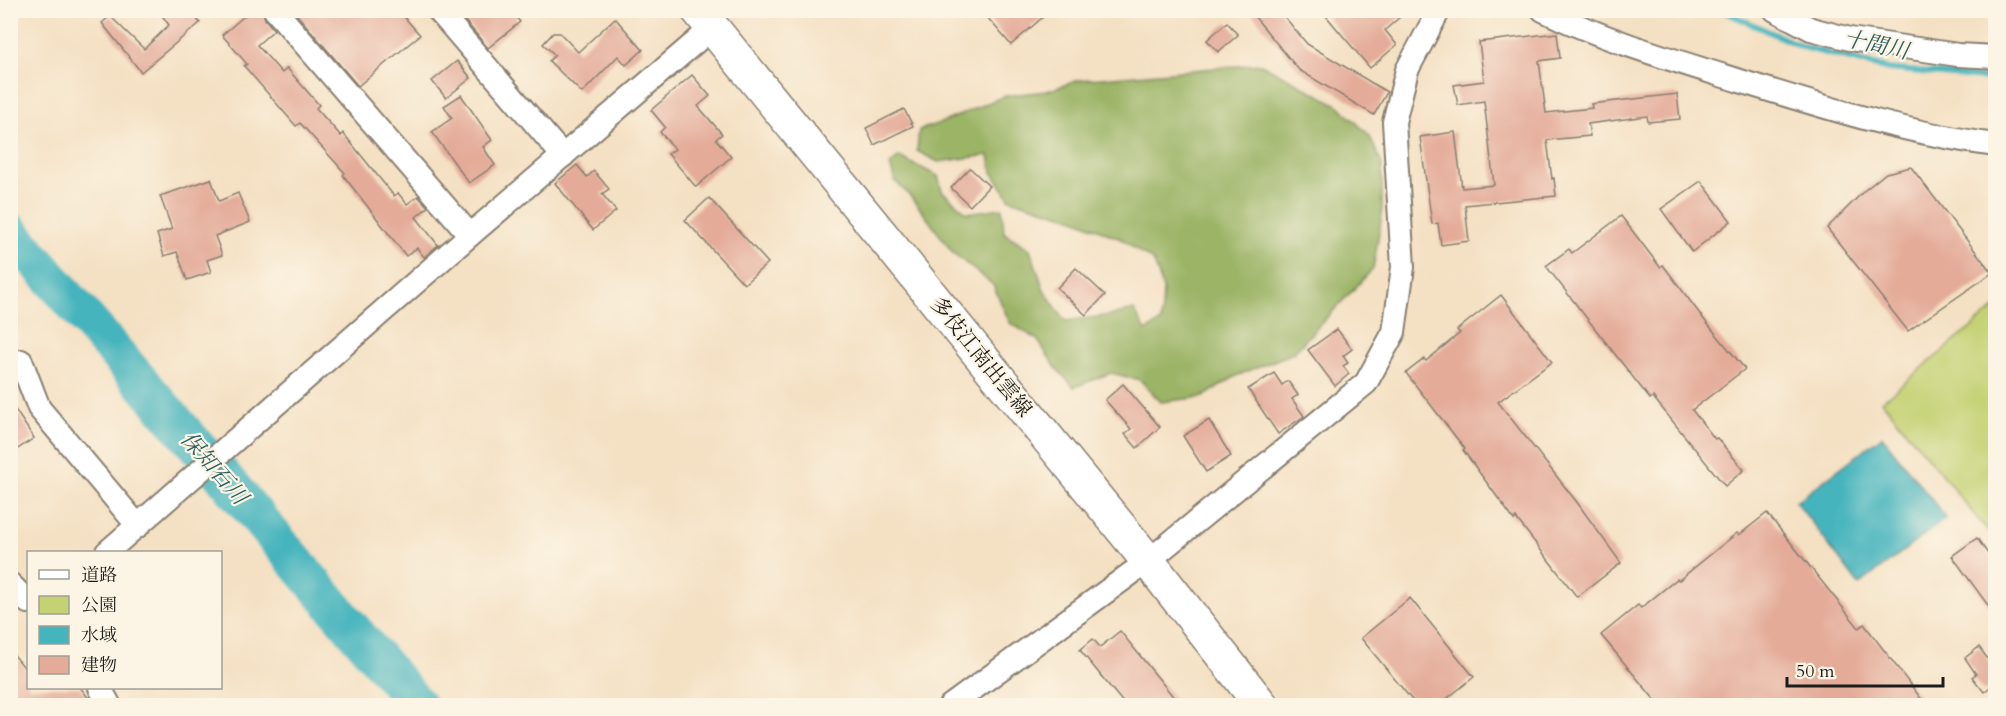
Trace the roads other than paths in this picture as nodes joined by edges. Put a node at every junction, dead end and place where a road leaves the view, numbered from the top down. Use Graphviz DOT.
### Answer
graph roads {
  1 [pos="274,10"];
  2 [pos="438,10"];
  3 [pos="1439,10"];
  4 [pos="1543,10"];
  5 [pos="1775,10"];
  6 [pos="705,19"];
  7 [pos="1995,57"];
  8 [pos="1995,145"];
  9 [pos="563,156"];
  10 [pos="470,235"];
  11 [pos="10,364"];
  12 [pos="138,526"];
  13 [pos="108,551"];
  14 [pos="1148,561"];
  15 [pos="10,584"];
  16 [pos="27,601"];
  17 [pos="101,689"];
  18 [pos="110,705"];
  19 [pos="950,705"];
  20 [pos="1262,705"];
  1 -- 10 [label="street"];
  2 -- 9 [label="street"];
  3 -- 14 [label="street"];
  4 -- 8 [label="street"];
  5 -- 7 [label="street"];
  6 -- 9 [label="street"];
  6 -- 14 [label="main road, 多伎江南出雲線"];
  9 -- 10 [label="street"];
  10 -- 12 [label="street"];
  11 -- 12 [label="street"];
  12 -- 13 [label="street"];
  14 -- 19 [label="street"];
  14 -- 20 [label="main road, 多伎江南出雲線"];
  15 -- 16 [label="street"];
  17 -- 18 [label="street"];
}
